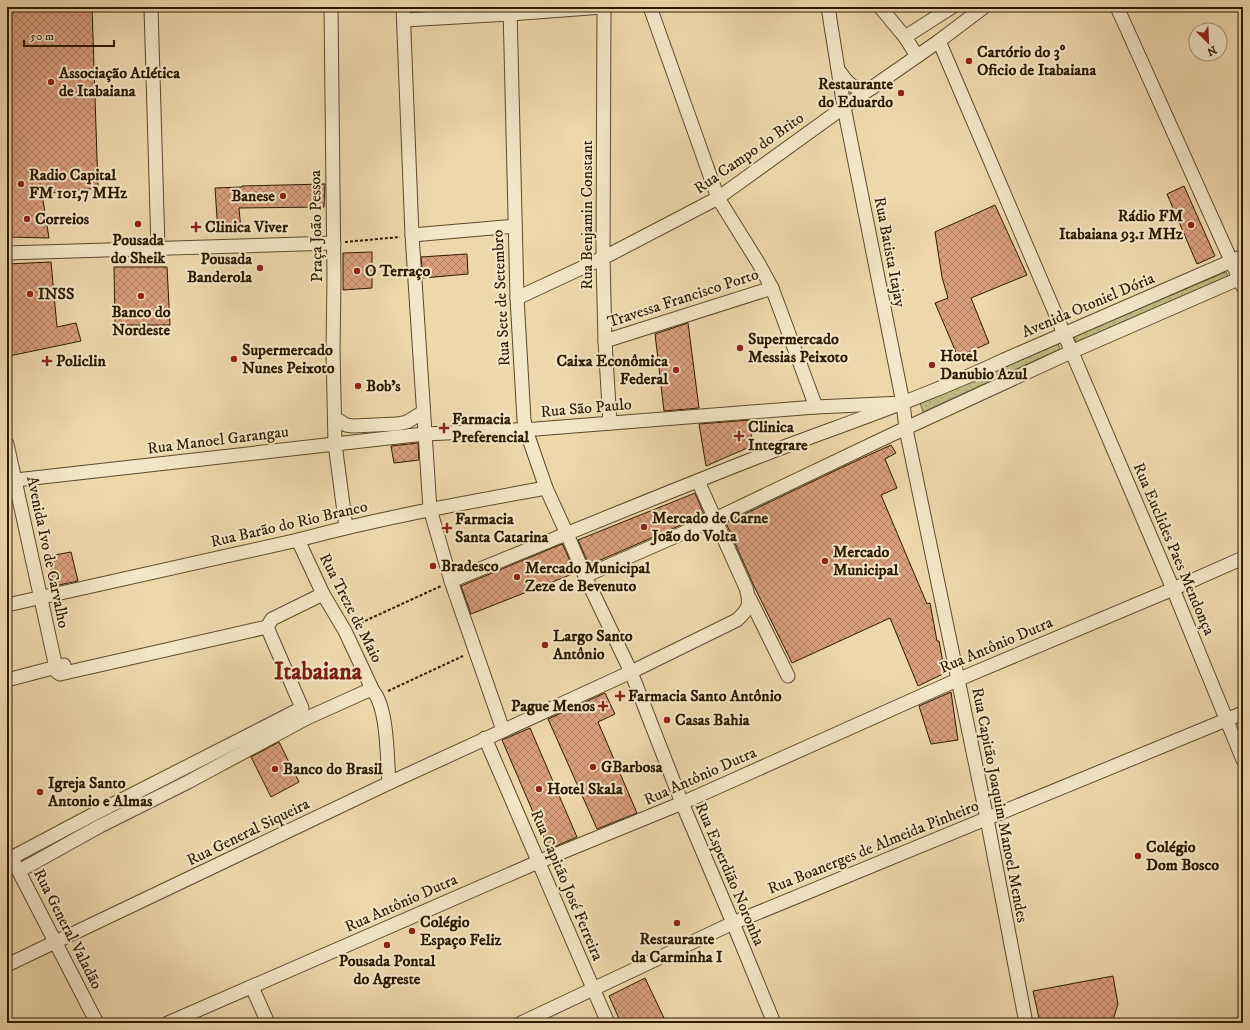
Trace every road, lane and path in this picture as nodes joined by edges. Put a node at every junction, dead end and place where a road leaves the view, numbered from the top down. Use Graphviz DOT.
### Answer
graph roads {
  1 [pos="151,7"];
  2 [pos="331,7"];
  3 [pos="403,7"];
  4 [pos="604,7"];
  5 [pos="650,7"];
  6 [pos="828,7"];
  7 [pos="880,7"];
  8 [pos="952,7"];
  9 [pos="984,7"];
  10 [pos="1117,7"];
  11 [pos="510,11"];
  12 [pos="404,20"];
  13 [pos="905,37"];
  14 [pos="939,41"];
  15 [pos="917,56"];
  16 [pos="839,71"];
  17 [pos="872,88"];
  18 [pos="844,107"];
  19 [pos="718,198"];
  20 [pos="515,226"];
  21 [pos="412,235"];
  22 [pos="334,243"];
  23 [pos="158,248"];
  24 [pos="7,253"];
  25 [pos="603,258"];
  26 [pos="1239,272"];
  27 [pos="772,288"];
  28 [pos="517,298"];
  29 [pos="1063,334"];
  30 [pos="605,341"];
  31 [pos="1071,352"];
  32 [pos="903,403"];
  33 [pos="816,407"];
  34 [pos="423,412"];
  35 [pos="335,418"];
  36 [pos="610,423"];
  37 [pos="906,429"];
  38 [pos="526,430"];
  39 [pos="424,434"];
  40 [pos="7,444"];
  41 [pos="335,444"];
  42 [pos="11,481"];
  43 [pos="698,481"];
  44 [pos="546,488"];
  45 [pos="430,509"];
  46 [pos="715,519"];
  47 [pos="346,528"];
  48 [pos="568,534"];
  49 [pos="298,540"];
  50 [pos="1243,558"];
  51 [pos="585,576"];
  52 [pos="451,582"];
  53 [pos="1173,589"];
  54 [pos="323,594"];
  55 [pos="40,598"];
  56 [pos="749,604"];
  57 [pos="7,605"];
  58 [pos="270,623"];
  59 [pos="345,631"];
  60 [pos="475,650"];
  61 [pos="57,670"];
  62 [pos="630,672"];
  63 [pos="788,676"];
  64 [pos="7,680"];
  65 [pos="957,680"];
  66 [pos="373,693"];
  67 [pos="308,713"];
  68 [pos="1243,713"];
  69 [pos="1226,720"];
  70 [pos="503,730"];
  71 [pos="485,738"];
  72 [pos="1243,760"];
  73 [pos="182,769"];
  74 [pos="188,782"];
  75 [pos="389,783"];
  76 [pos="682,804"];
  77 [pos="94,814"];
  78 [pos="987,819"];
  79 [pos="100,826"];
  80 [pos="9,854"];
  81 [pos="538,862"];
  82 [pos="19,870"];
  83 [pos="733,923"];
  84 [pos="56,942"];
  85 [pos="7,965"];
  86 [pos="252,987"];
  87 [pos="592,988"];
  88 [pos="97,1023"];
  89 [pos="168,1023"];
  90 [pos="268,1023"];
  91 [pos="521,1023"];
  92 [pos="608,1023"];
  93 [pos="774,1023"];
  94 [pos="1026,1023"];
  1 -- 23 [label="street"];
  2 -- 22 [label="street, Praça João Pessoa"];
  3 -- 12 [label="street"];
  4 -- 11 [label="street"];
  4 -- 25 [label="street, Rua Benjamin Constant"];
  5 -- 19 [label="street"];
  6 -- 16 [label="street, Rua Batista Itajay"];
  7 -- 13 [label="street"];
  8 -- 13 [label="street"];
  9 -- 14 [label="street, Rua Campo do Brito"];
  10 -- 26 [label="street"];
  11 -- 12 [label="street"];
  11 -- 20 [label="street, Rua Sete de Setembro"];
  12 -- 21 [label="street"];
  13 -- 15 [label="street"];
  14 -- 15 [label="street, Rua Campo do Brito"];
  14 -- 29 [label="street, Rua Euclides Paes Mendonça"];
  15 -- 17 [label="street, Rua Campo do Brito"];
  16 -- 17 [label="street"];
  16 -- 18 [label="street, Rua Batista Itajay"];
  17 -- 18 [label="street, Rua Campo do Brito"];
  18 -- 19 [label="street, Rua Campo do Brito"];
  18 -- 32 [label="street, Rua Batista Itajay"];
  19 -- 25 [label="street, Rua Campo do Brito"];
  19 -- 27 [label="street"];
  20 -- 21 [label="street"];
  20 -- 28 [label="street, Rua Sete de Setembro"];
  21 -- 22 [label="path"];
  21 -- 34 [label="street"];
  22 -- 23 [label="street"];
  22 -- 35 [label="street, Praça João Pessoa"];
  23 -- 24 [label="street"];
  25 -- 28 [label="street, Rua Campo do Brito"];
  25 -- 30 [label="street, Rua Benjamin Constant"];
  26 -- 29 [label="street, Avenida Otoniel Dória"];
  26 -- 31 [label="street"];
  27 -- 30 [label="street, Travessa Francisco Porto"];
  27 -- 33 [label="street"];
  28 -- 38 [label="street, Rua Sete de Setembro"];
  29 -- 31 [label="street, Rua Euclides Paes Mendonça"];
  29 -- 32 [label="street, Avenida Otoniel Dória"];
  30 -- 36 [label="street, Rua Benjamin Constant"];
  31 -- 37 [label="street"];
  31 -- 53 [label="street, Rua Euclides Paes Mendonça"];
  32 -- 33 [label="street, Rua São Paulo"];
  32 -- 37 [label="street, Rua Batista Itajay"];
  32 -- 43 [label="street, Avenida Otoniel Dória"];
  33 -- 36 [label="street, Rua São Paulo"];
  34 -- 35 [label="street"];
  34 -- 39 [label="street"];
  35 -- 41 [label="street, Praça João Pessoa"];
  36 -- 38 [label="street, Rua São Paulo"];
  37 -- 46 [label="street"];
  37 -- 65 [label="street, Rua Capitão Joaquim Manoel Mendes"];
  38 -- 39 [label="street, Rua São Paulo"];
  38 -- 44 [label="street, Rua Sete de Setembro"];
  39 -- 41 [label="street, Rua Manoel Garangau"];
  39 -- 45 [label="street"];
  40 -- 42 [label="street, Avenida Ivo de Carvalho"];
  41 -- 42 [label="street, Rua Manoel Garangau"];
  41 -- 47 [label="street, Praça João Pessoa"];
  42 -- 55 [label="street, Avenida Ivo de Carvalho"];
  43 -- 46 [label="street"];
  43 -- 48 [label="street, Avenida Otoniel Dória"];
  44 -- 45 [label="street, Rua Barão do Rio Branco"];
  44 -- 48 [label="street, Rua Sete de Setembro"];
  45 -- 47 [label="street, Rua Barão do Rio Branco"];
  45 -- 52 [label="street"];
  46 -- 51 [label="street"];
  46 -- 56 [label="street"];
  47 -- 49 [label="street, Rua Barão do Rio Branco"];
  48 -- 51 [label="street, Rua Sete de Setembro"];
  48 -- 52 [label="street, Avenida Otoniel Dória"];
  49 -- 54 [label="street, Rua Treze de Maio"];
  49 -- 55 [label="street, Rua Barão do Rio Branco"];
  50 -- 53 [label="street, Rua Antônio Dutra"];
  51 -- 62 [label="street"];
  52 -- 59 [label="path"];
  52 -- 60 [label="street"];
  53 -- 65 [label="street, Rua Antônio Dutra"];
  53 -- 69 [label="street, Rua Euclides Paes Mendonça"];
  54 -- 58 [label="street"];
  54 -- 59 [label="street, Rua Treze de Maio"];
  55 -- 57 [label="street, Rua Barão do Rio Branco"];
  55 -- 61 [label="street, Avenida Ivo de Carvalho"];
  56 -- 62 [label="street"];
  56 -- 63 [label="street"];
  58 -- 61 [label="street"];
  58 -- 67 [label="street"];
  59 -- 66 [label="street, Rua Treze de Maio"];
  60 -- 66 [label="path"];
  60 -- 70 [label="street"];
  61 -- 64 [label="street"];
  62 -- 70 [label="street"];
  62 -- 76 [label="street, Rua Esperdião Noronha"];
  65 -- 76 [label="street, Rua Antônio Dutra"];
  65 -- 78 [label="street, Rua Capitão Joaquim Manoel Mendes"];
  66 -- 67 [label="street"];
  66 -- 75 [label="street, Rua Treze de Maio"];
  67 -- 73 [label="street"];
  67 -- 74 [label="street"];
  68 -- 69 [label="street, Rua Boanerges de Almeida Pinheiro"];
  69 -- 72 [label="street, Rua Euclides Paes Mendonça"];
  69 -- 78 [label="street, Rua Boanerges de Almeida Pinheiro"];
  70 -- 71 [label="street, Rua General Siqueira"];
  71 -- 75 [label="street, Rua General Siqueira"];
  71 -- 81 [label="street, Rua Capitão José Ferreira"];
  73 -- 74 [label="street"];
  73 -- 77 [label="street"];
  74 -- 79 [label="street"];
  75 -- 84 [label="street, Rua General Siqueira"];
  76 -- 81 [label="street, Rua Antônio Dutra"];
  76 -- 83 [label="street, Rua Esperdião Noronha"];
  77 -- 79 [label="street"];
  77 -- 80 [label="street"];
  78 -- 83 [label="street, Rua Boanerges de Almeida Pinheiro"];
  78 -- 94 [label="street, Rua Capitão Joaquim Manoel Mendes"];
  79 -- 82 [label="street"];
  80 -- 82 [label="street, Rua General Valadão"];
  81 -- 86 [label="street, Rua Antônio Dutra"];
  81 -- 87 [label="street, Rua Capitão José Ferreira"];
  82 -- 84 [label="street, Rua General Valadão"];
  83 -- 87 [label="street, Rua Boanerges de Almeida Pinheiro"];
  83 -- 93 [label="street, Rua Esperdião Noronha"];
  84 -- 85 [label="street, Rua General Siqueira"];
  84 -- 88 [label="street, Rua General Valadão"];
  86 -- 89 [label="street, Rua Antônio Dutra"];
  86 -- 90 [label="street"];
  87 -- 91 [label="street, Rua Boanerges de Almeida Pinheiro"];
  87 -- 92 [label="street, Rua Capitão José Ferreira"];
}
